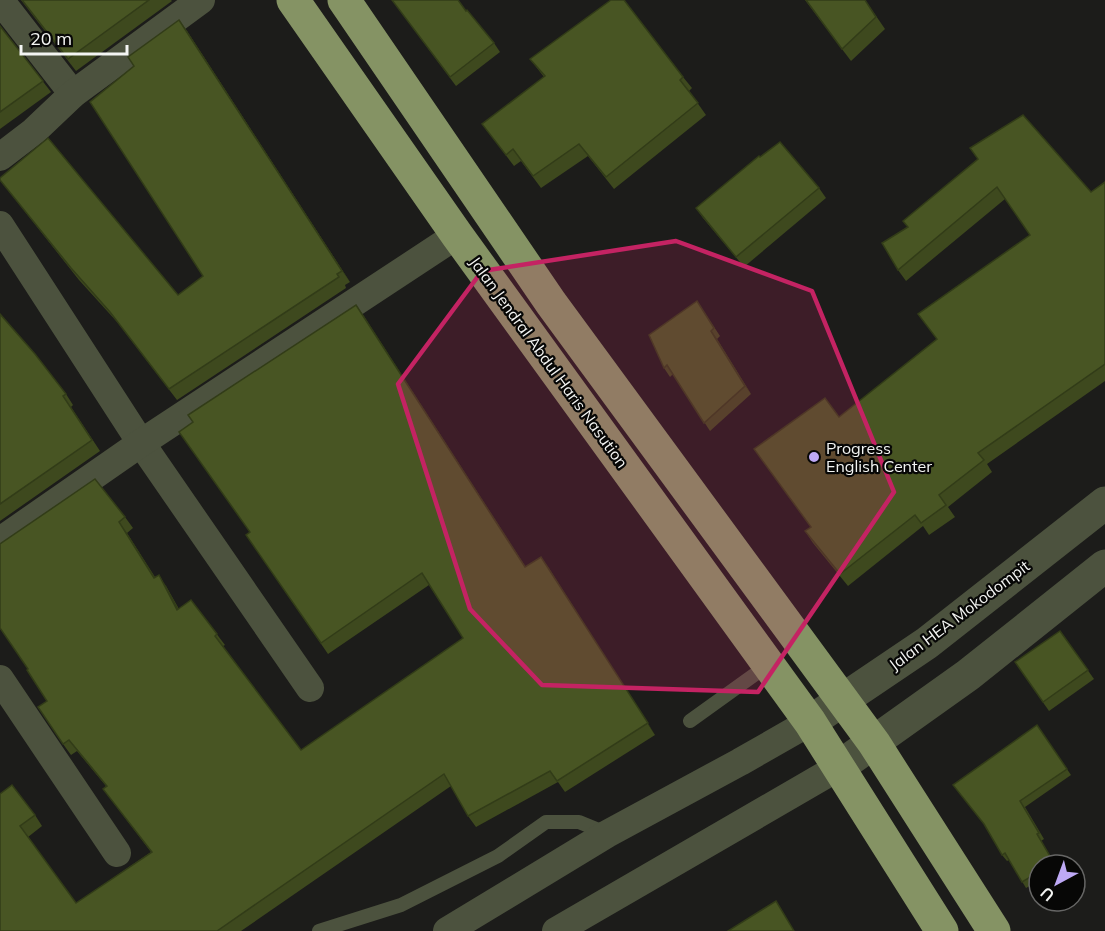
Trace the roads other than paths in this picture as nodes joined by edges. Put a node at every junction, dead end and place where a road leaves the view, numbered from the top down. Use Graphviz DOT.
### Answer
graph roads {
  1 [pos="0,0"];
  2 [pos="201,0"];
  3 [pos="344,0"];
  4 [pos="309,5"];
  5 [pos="73,94"];
  6 [pos="0,157"];
  7 [pos="0,225"];
  8 [pos="457,235"];
  9 [pos="141,443"];
  10 [pos="1105,503"];
  11 [pos="0,541"];
  12 [pos="1105,566"];
  13 [pos="768,665"];
  14 [pos="0,680"];
  15 [pos="310,688"];
  16 [pos="843,699"];
  17 [pos="690,721"];
  18 [pos="810,722"];
  19 [pos="874,743"];
  20 [pos="839,767"];
  21 [pos="607,834"];
  22 [pos="117,853"];
  23 [pos="319,931"];
  24 [pos="447,931"];
  25 [pos="556,931"];
  26 [pos="942,931"];
  27 [pos="994,931"];
  1 -- 5 [label="street"];
  2 -- 5 [label="street"];
  3 -- 16 [label="highway"];
  4 -- 8 [label="highway, Jalan Jendral Abdul Haris Nasution"];
  5 -- 6 [label="street"];
  7 -- 9 [label="street"];
  8 -- 9 [label="street"];
  8 -- 13 [label="highway, Jalan Jendral Abdul Haris Nasution"];
  9 -- 11 [label="street"];
  9 -- 15 [label="street"];
  10 -- 16 [label="street, Jalan HEA Mokodompit"];
  12 -- 19 [label="street"];
  13 -- 17 [label="lane"];
  13 -- 18 [label="highway, Jalan Jendral Abdul Haris Nasution"];
  14 -- 22 [label="street"];
  16 -- 18 [label="street, Jalan HEA Mokodompit"];
  16 -- 19 [label="highway"];
  18 -- 20 [label="highway, Jalan Jendral Abdul Haris Nasution"];
  18 -- 21 [label="street"];
  19 -- 20 [label="street"];
  19 -- 27 [label="highway"];
  20 -- 25 [label="street"];
  20 -- 26 [label="highway, Jalan Jendral Abdul Haris Nasution"];
  21 -- 23 [label="lane"];
  21 -- 24 [label="street"];
}
